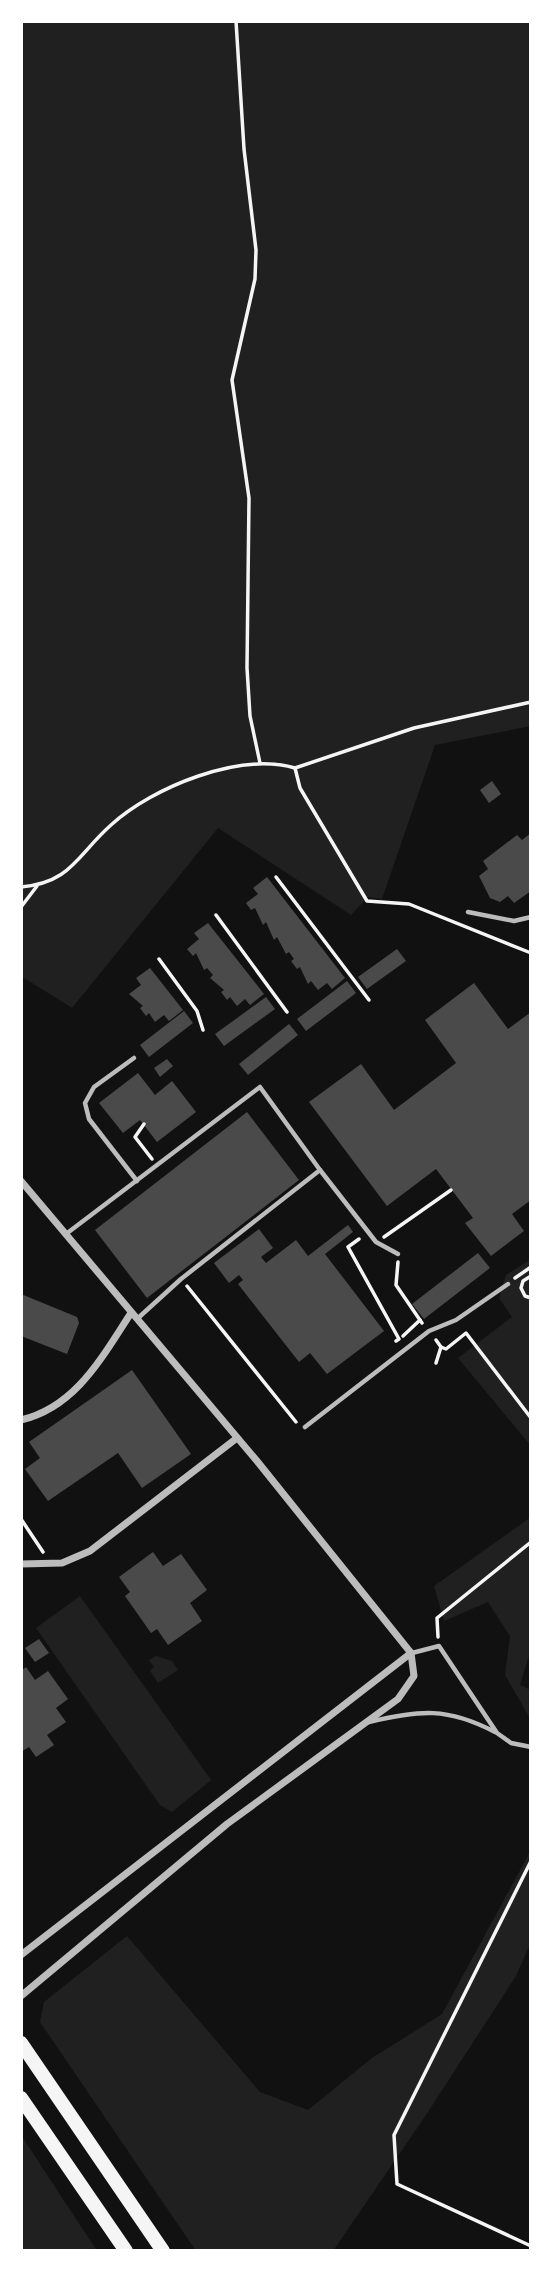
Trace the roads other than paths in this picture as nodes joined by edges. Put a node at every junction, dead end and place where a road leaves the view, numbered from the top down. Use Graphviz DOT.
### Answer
graph roads {
  1 [pos="468,912"];
  2 [pos="531,917"];
  3 [pos="134,1058"];
  4 [pos="320,1170"];
  5 [pos="137,1181"];
  6 [pos="22,1183"];
  7 [pos="64,1236"];
  8 [pos="398,1254"];
  9 [pos="508,1284"];
  10 [pos="133,1316"];
  11 [pos="21,1420"];
  12 [pos="302,1427"];
  13 [pos="237,1438"];
  14 [pos="21,1564"];
  15 [pos="411,1653"];
  16 [pos="368,1722"];
  17 [pos="497,1733"];
  18 [pos="531,1747"];
  19 [pos="21,1955"];
  20 [pos="21,1996"];
  21 [pos="21,2043"];
  22 [pos="21,2098"];
  23 [pos="126,2251"];
  24 [pos="163,2251"];
  1 -- 2 [label="lane"];
  3 -- 5 [label="lane"];
  4 -- 5 [label="lane"];
  4 -- 8 [label="lane"];
  4 -- 10 [label="lane"];
  5 -- 7 [label="lane"];
  6 -- 7 [label="street"];
  7 -- 10 [label="street"];
  9 -- 12 [label="lane"];
  10 -- 11 [label="street"];
  10 -- 13 [label="street"];
  13 -- 14 [label="street"];
  13 -- 15 [label="street"];
  15 -- 16 [label="street"];
  15 -- 17 [label="lane"];
  15 -- 19 [label="street"];
  16 -- 17 [label="lane"];
  16 -- 20 [label="street"];
  17 -- 18 [label="lane"];
  21 -- 24 [label="main road"];
  22 -- 23 [label="main road"];
}
